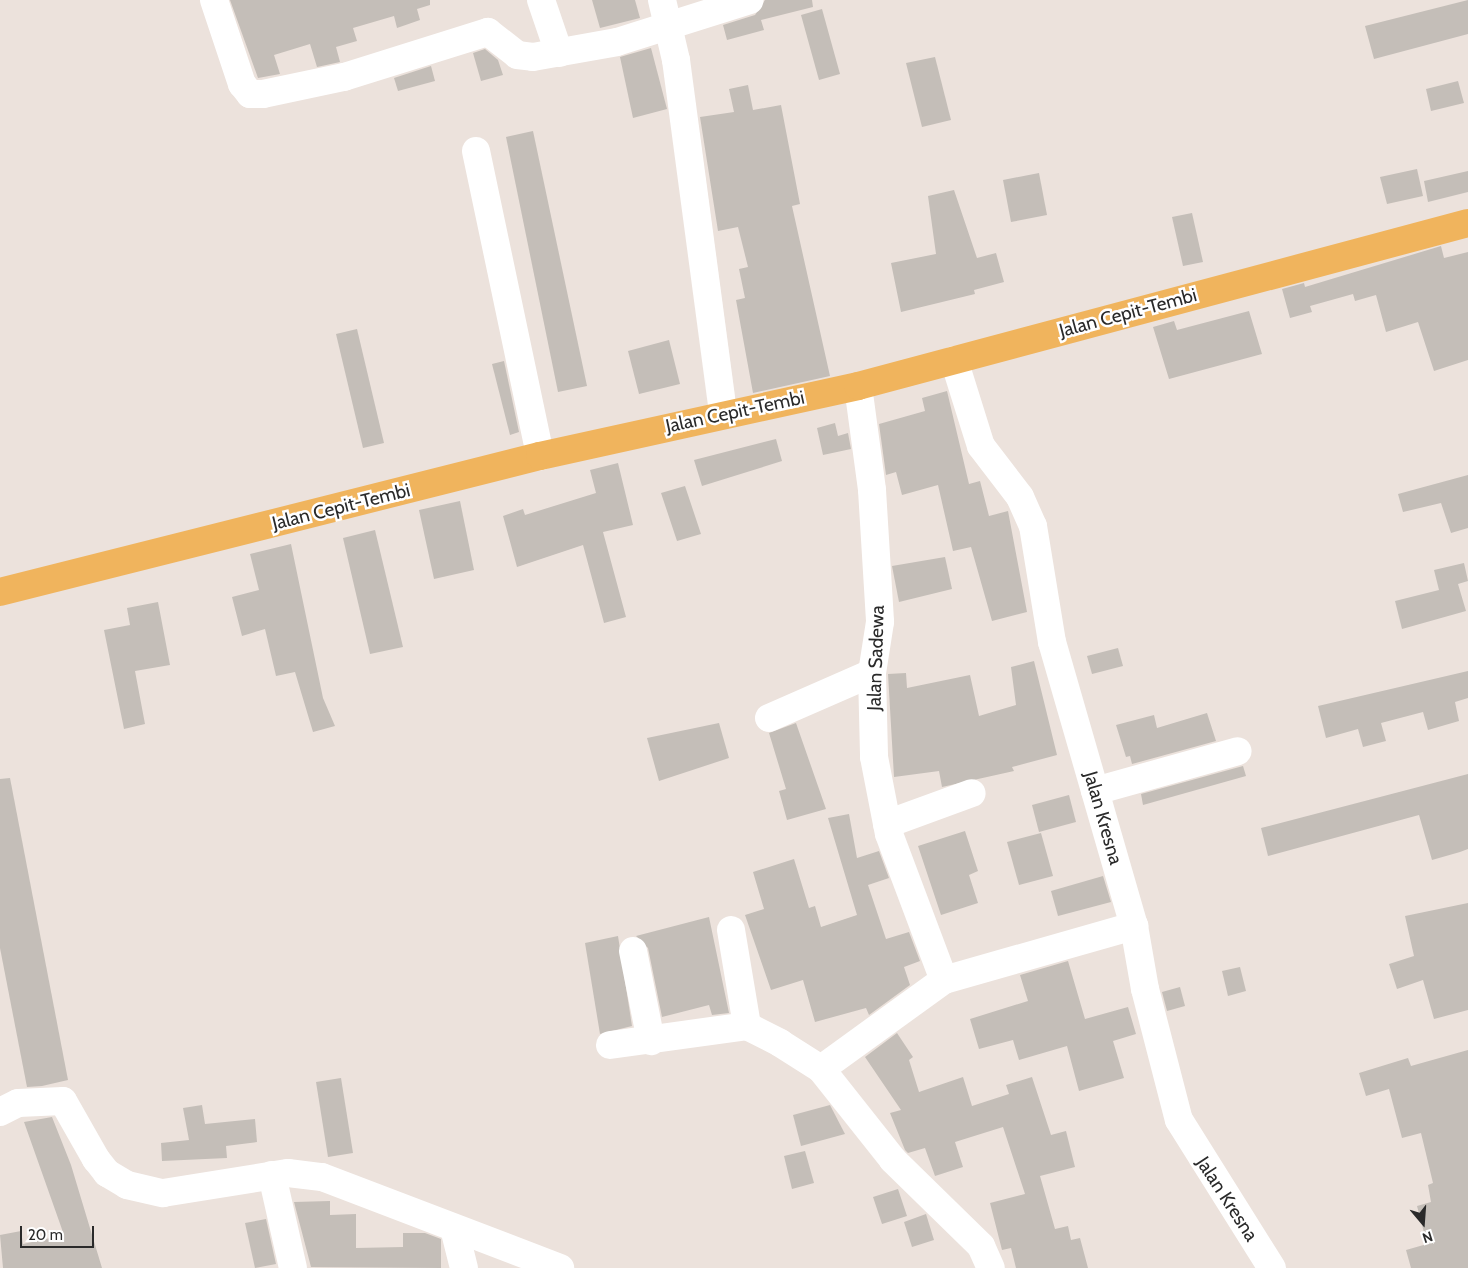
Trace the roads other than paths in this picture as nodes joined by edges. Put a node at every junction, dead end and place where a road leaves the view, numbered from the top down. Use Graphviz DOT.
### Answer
graph roads {
  1 [pos="214,0"];
  2 [pos="541,0"];
  3 [pos="750,0"];
  4 [pos="666,11"];
  5 [pos="559,53"];
  6 [pos="476,151"];
  7 [pos="1468,223"];
  8 [pos="954,360"];
  9 [pos="858,386"];
  10 [pos="723,414"];
  11 [pos="540,456"];
  12 [pos="0,592"];
  13 [pos="872,672"];
  14 [pos="769,718"];
  15 [pos="1238,751"];
  16 [pos="1095,791"];
  17 [pos="972,793"];
  18 [pos="887,824"];
  19 [pos="1134,926"];
  20 [pos="731,930"];
  21 [pos="633,951"];
  22 [pos="944,980"];
  23 [pos="747,1026"];
  24 [pos="651,1041"];
  25 [pos="610,1045"];
  26 [pos="820,1069"];
  27 [pos="0,1112"];
  28 [pos="272,1175"];
  29 [pos="454,1228"];
  30 [pos="293,1268"];
  31 [pos="464,1268"];
  32 [pos="560,1268"];
  33 [pos="992,1268"];
  34 [pos="1272,1268"];
  1 -- 5 [label="street"];
  2 -- 5 [label="street"];
  3 -- 4 [label="street"];
  4 -- 5 [label="street"];
  4 -- 10 [label="street"];
  6 -- 11 [label="street"];
  7 -- 8 [label="main road, Jalan Cepit-Tembi"];
  8 -- 9 [label="main road, Jalan Cepit-Tembi"];
  8 -- 16 [label="street, Jalan Kresna"];
  9 -- 10 [label="main road, Jalan Cepit-Tembi"];
  9 -- 13 [label="street, Jalan Sadewa"];
  10 -- 11 [label="main road, Jalan Cepit-Tembi"];
  11 -- 12 [label="main road, Jalan Cepit-Tembi"];
  13 -- 14 [label="street"];
  13 -- 18 [label="street, Jalan Sadewa"];
  15 -- 16 [label="street"];
  16 -- 19 [label="street, Jalan Kresna"];
  17 -- 18 [label="street"];
  18 -- 22 [label="street, Jalan Sadewa"];
  19 -- 22 [label="street"];
  19 -- 34 [label="street, Jalan Kresna"];
  20 -- 23 [label="street"];
  21 -- 24 [label="street"];
  22 -- 26 [label="street"];
  23 -- 24 [label="street"];
  23 -- 26 [label="street"];
  24 -- 25 [label="street"];
  26 -- 33 [label="street"];
  27 -- 28 [label="street"];
  28 -- 29 [label="street"];
  28 -- 30 [label="street"];
  29 -- 31 [label="street"];
  29 -- 32 [label="street"];
}
